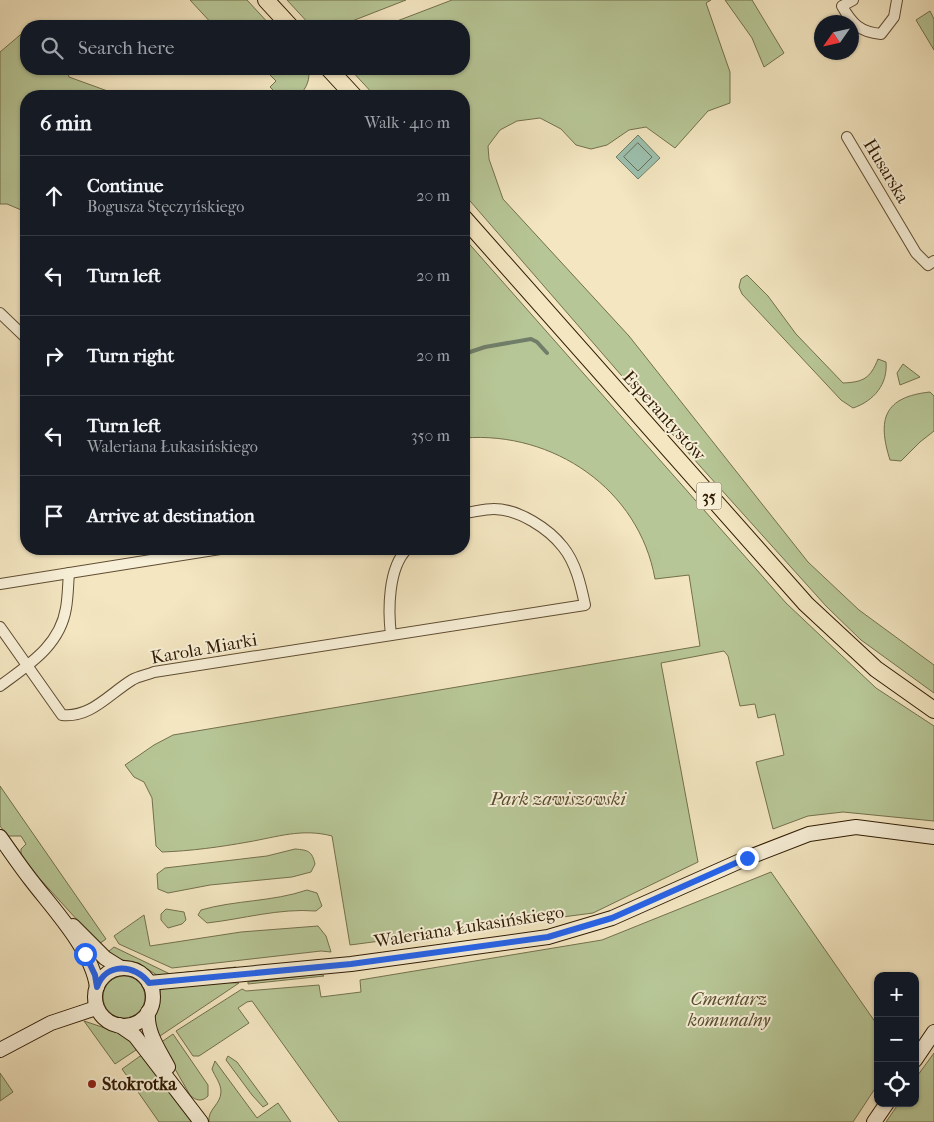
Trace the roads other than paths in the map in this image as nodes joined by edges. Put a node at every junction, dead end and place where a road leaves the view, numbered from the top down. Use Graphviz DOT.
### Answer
graph roads {
  1 [pos="266,0"];
  2 [pos="853,0"];
  3 [pos="897,0"];
  4 [pos="284,20"];
  5 [pos="335,75"];
  6 [pos="348,90"];
  7 [pos="847,137"];
  8 [pos="470,225"];
  9 [pos="934,261"];
  10 [pos="0,313"];
  11 [pos="20,332"];
  12 [pos="470,512"];
  13 [pos="182,555"];
  14 [pos="400,555"];
  15 [pos="69,573"];
  16 [pos="0,584"];
  17 [pos="0,627"];
  18 [pos="391,635"];
  19 [pos="28,666"];
  20 [pos="0,686"];
  21 [pos="934,710"];
  22 [pos="931,835"];
  23 [pos="0,837"];
  24 [pos="54,908"];
  25 [pos="121,968"];
  26 [pos="149,983"];
  27 [pos="97,987"];
  28 [pos="96,1008"];
  29 [pos="148,1012"];
  30 [pos="120,1025"];
  31 [pos="934,1032"];
  32 [pos="0,1050"];
  33 [pos="919,1054"];
  34 [pos="180,1092"];
  35 [pos="883,1107"];
  36 [pos="201,1122"];
  37 [pos="874,1122"];
  1 -- 4 [label="main road"];
  2 -- 3 [label="street"];
  5 -- 6 [label="main road"];
  7 -- 9 [label="street, Husarska"];
  8 -- 21 [label="main road, Esperantystów / 35"];
  10 -- 11 [label="street"];
  12 -- 18 [label="street, Karola Miarki"];
  13 -- 15 [label="street"];
  14 -- 18 [label="street"];
  15 -- 16 [label="street"];
  15 -- 19 [label="street"];
  17 -- 19 [label="street, Karola Miarki"];
  18 -- 19 [label="street, Karola Miarki"];
  19 -- 20 [label="street"];
  22 -- 26 [label="street, Waleriana Łukasińskiego"];
  23 -- 24 [label="street"];
  24 -- 25 [label="street"];
  24 -- 27 [label="street"];
  25 -- 26 [label="street"];
  25 -- 27 [label="street"];
  26 -- 29 [label="street"];
  27 -- 28 [label="street"];
  28 -- 30 [label="street"];
  28 -- 32 [label="street"];
  29 -- 30 [label="street"];
  29 -- 34 [label="street"];
  30 -- 34 [label="street"];
  31 -- 33 [label="street"];
  34 -- 36 [label="street"];
  35 -- 37 [label="street"];
}
